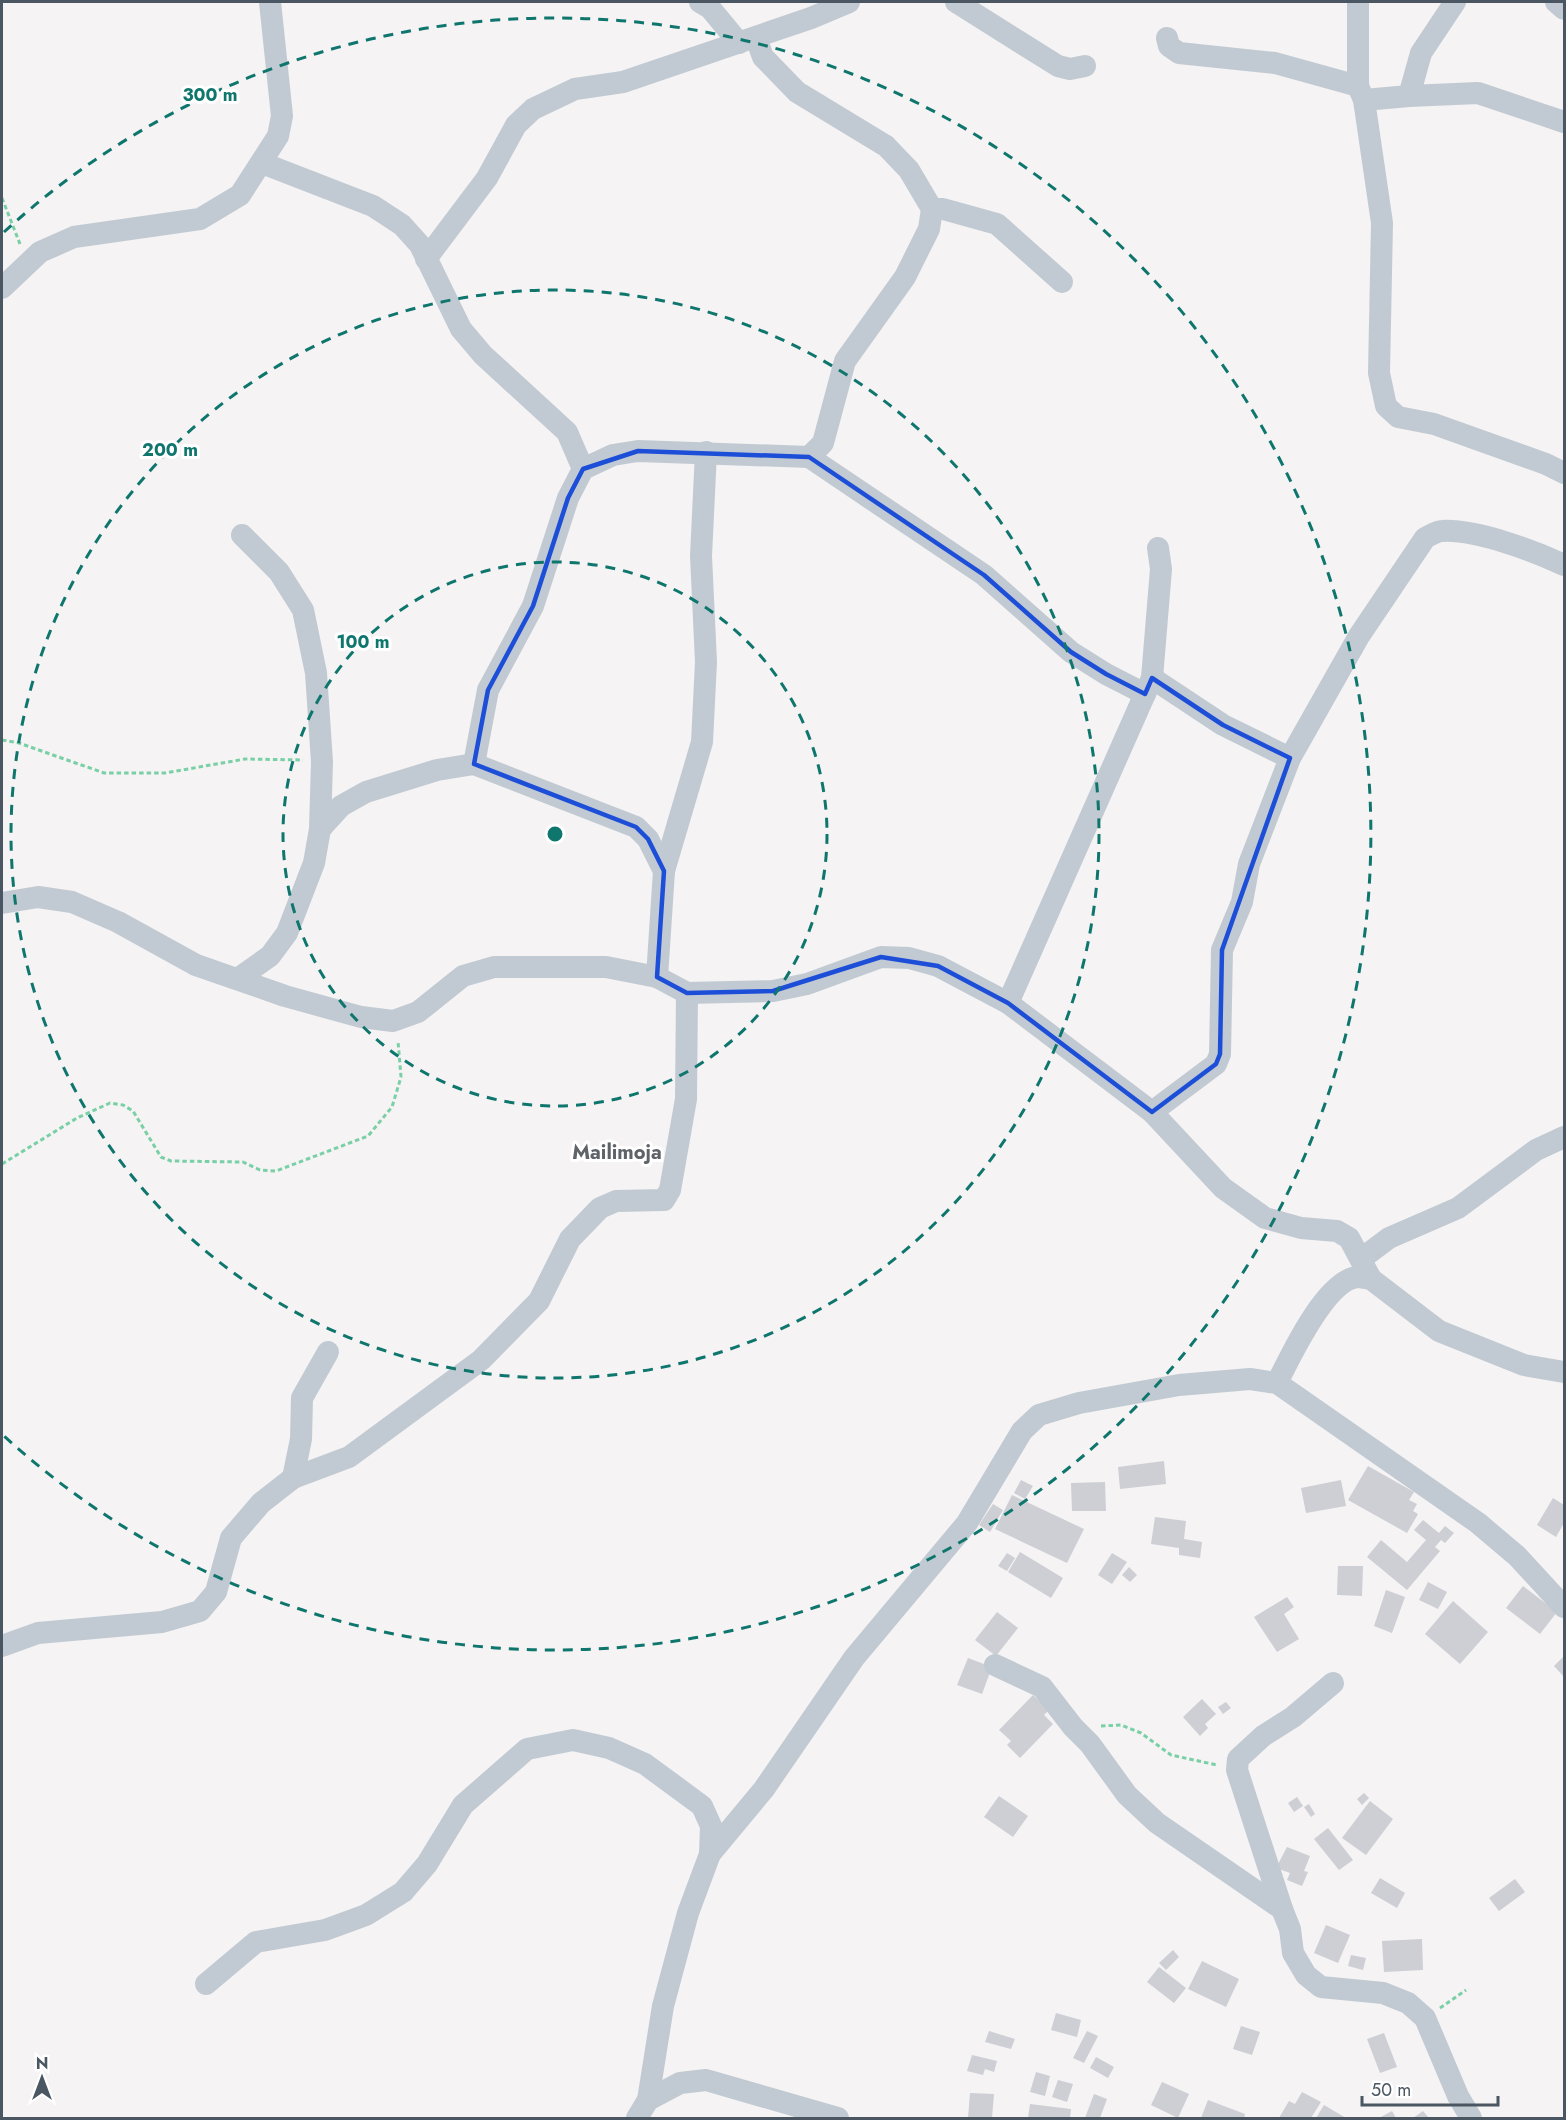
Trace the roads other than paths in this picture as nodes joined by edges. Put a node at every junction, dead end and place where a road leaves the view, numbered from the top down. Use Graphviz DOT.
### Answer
graph roads {
  1 [pos="270,2"];
  2 [pos="700,2"];
  3 [pos="849,2"];
  4 [pos="956,2"];
  5 [pos="1358,2"];
  6 [pos="1455,2"];
  7 [pos="1556,2"];
  8 [pos="1564,9"];
  9 [pos="812,10"];
  10 [pos="1167,38"];
  11 [pos="748,41"];
  12 [pos="1085,66"];
  13 [pos="1361,93"];
  14 [pos="1409,96"];
  15 [pos="1564,122"];
  16 [pos="262,163"];
  17 [pos="932,209"];
  18 [pos="426,259"];
  19 [pos="1062,282"];
  20 [pos="2,288"];
  21 [pos="706,452"];
  22 [pos="810,457"];
  23 [pos="583,469"];
  24 [pos="1564,473"];
  25 [pos="242,536"];
  26 [pos="1158,548"];
  27 [pos="1564,566"];
  28 [pos="1149,686"];
  29 [pos="1290,758"];
  30 [pos="474,764"];
  31 [pos="320,829"];
  32 [pos="664,871"];
  33 [pos="2,903"];
  34 [pos="657,977"];
  35 [pos="239,978"];
  36 [pos="687,993"];
  37 [pos="1008,1003"];
  38 [pos="1152,1112"];
  39 [pos="1564,1137"];
  40 [pos="1349,1238"];
  41 [pos="1389,1238"];
  42 [pos="1361,1259"];
  43 [pos="1371,1279"];
  44 [pos="328,1352"];
  45 [pos="1564,1372"];
  46 [pos="1277,1383"];
  47 [pos="293,1478"];
  48 [pos="1564,1607"];
  49 [pos="2,1646"];
  50 [pos="995,1665"];
  51 [pos="1333,1683"];
  52 [pos="710,1854"];
  53 [pos="1282,1909"];
  54 [pos="206,1984"];
  55 [pos="642,2109"];
  56 [pos="838,2118"];
  57 [pos="1471,2118"];
  1 -- 16 [label="street"];
  2 -- 11 [label="street"];
  3 -- 9 [label="street"];
  4 -- 12 [label="street"];
  5 -- 13 [label="street"];
  6 -- 14 [label="street"];
  7 -- 8 [label="street"];
  9 -- 11 [label="street"];
  10 -- 13 [label="street"];
  11 -- 17 [label="street"];
  11 -- 18 [label="street"];
  13 -- 14 [label="street"];
  13 -- 24 [label="street"];
  14 -- 15 [label="street"];
  16 -- 18 [label="street"];
  16 -- 20 [label="street"];
  17 -- 19 [label="street"];
  17 -- 22 [label="street"];
  18 -- 23 [label="street"];
  21 -- 22 [label="street"];
  21 -- 23 [label="street"];
  21 -- 32 [label="street"];
  22 -- 28 [label="street"];
  23 -- 30 [label="street"];
  25 -- 31 [label="street"];
  26 -- 28 [label="street"];
  27 -- 29 [label="street"];
  28 -- 29 [label="street"];
  28 -- 37 [label="street"];
  29 -- 38 [label="street"];
  30 -- 31 [label="street"];
  30 -- 32 [label="street"];
  31 -- 35 [label="street"];
  32 -- 34 [label="street"];
  33 -- 35 [label="street"];
  34 -- 35 [label="street"];
  34 -- 36 [label="street"];
  36 -- 37 [label="street"];
  36 -- 47 [label="street"];
  37 -- 38 [label="street"];
  38 -- 40 [label="street"];
  39 -- 41 [label="street"];
  40 -- 41 [label="street"];
  40 -- 42 [label="street"];
  41 -- 42 [label="street"];
  42 -- 43 [label="street"];
  43 -- 45 [label="street"];
  43 -- 46 [label="street"];
  44 -- 47 [label="street"];
  46 -- 48 [label="street"];
  46 -- 52 [label="street"];
  47 -- 49 [label="street"];
  50 -- 53 [label="street"];
  51 -- 53 [label="street"];
  52 -- 54 [label="street"];
  52 -- 55 [label="street"];
  53 -- 57 [label="street"];
  55 -- 56 [label="street"];
}
